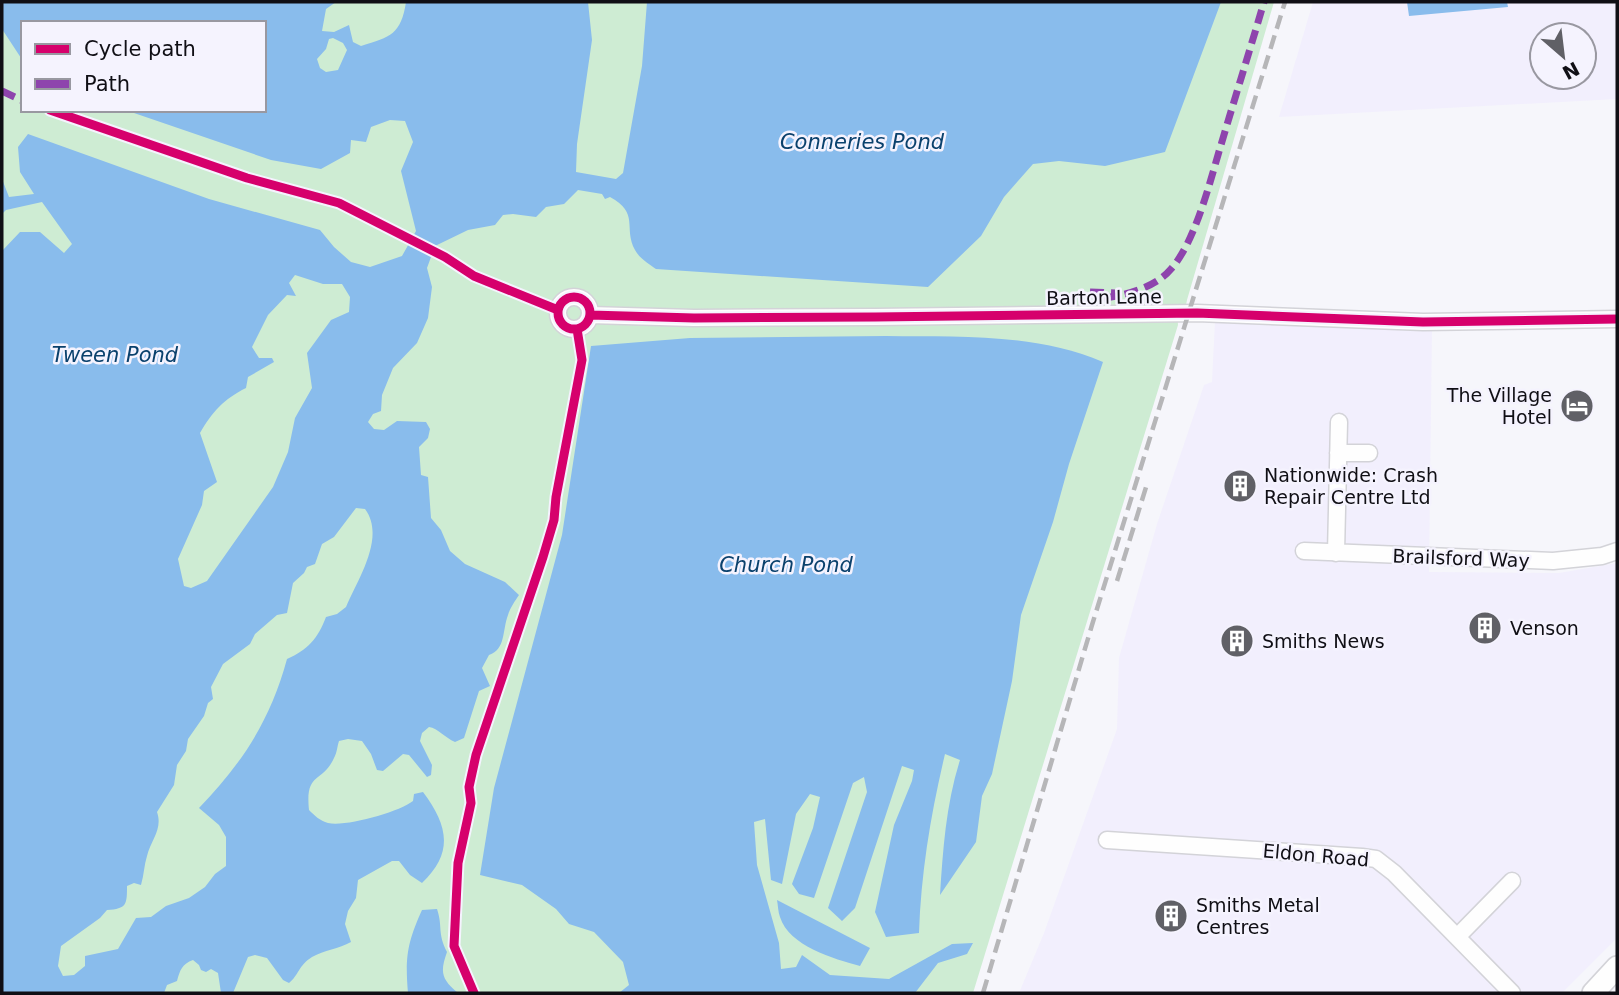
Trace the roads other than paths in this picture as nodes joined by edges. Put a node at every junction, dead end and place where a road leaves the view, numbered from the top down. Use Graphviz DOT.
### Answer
graph roads {
  1 [pos="590,315"];
  2 [pos="1617,319"];
  3 [pos="1339,422"];
  4 [pos="1338,453"];
  5 [pos="1369,453"];
  6 [pos="1304,551"];
  7 [pos="1617,551"];
  8 [pos="1336,553"];
  9 [pos="1107,840"];
  10 [pos="1512,881"];
  11 [pos="1457,937"];
  12 [pos="1617,967"];
  13 [pos="1512,993"];
  14 [pos="1593,993"];
  1 -- 2 [label="street, Barton Lane"];
  3 -- 4 [label="street"];
  4 -- 5 [label="street"];
  4 -- 8 [label="street"];
  6 -- 8 [label="street, Brailsford Way"];
  7 -- 8 [label="street, Brailsford Way"];
  9 -- 11 [label="street, Eldon Road"];
  10 -- 11 [label="street"];
  11 -- 13 [label="street, Eldon Road"];
  12 -- 14 [label="main road"];
}
